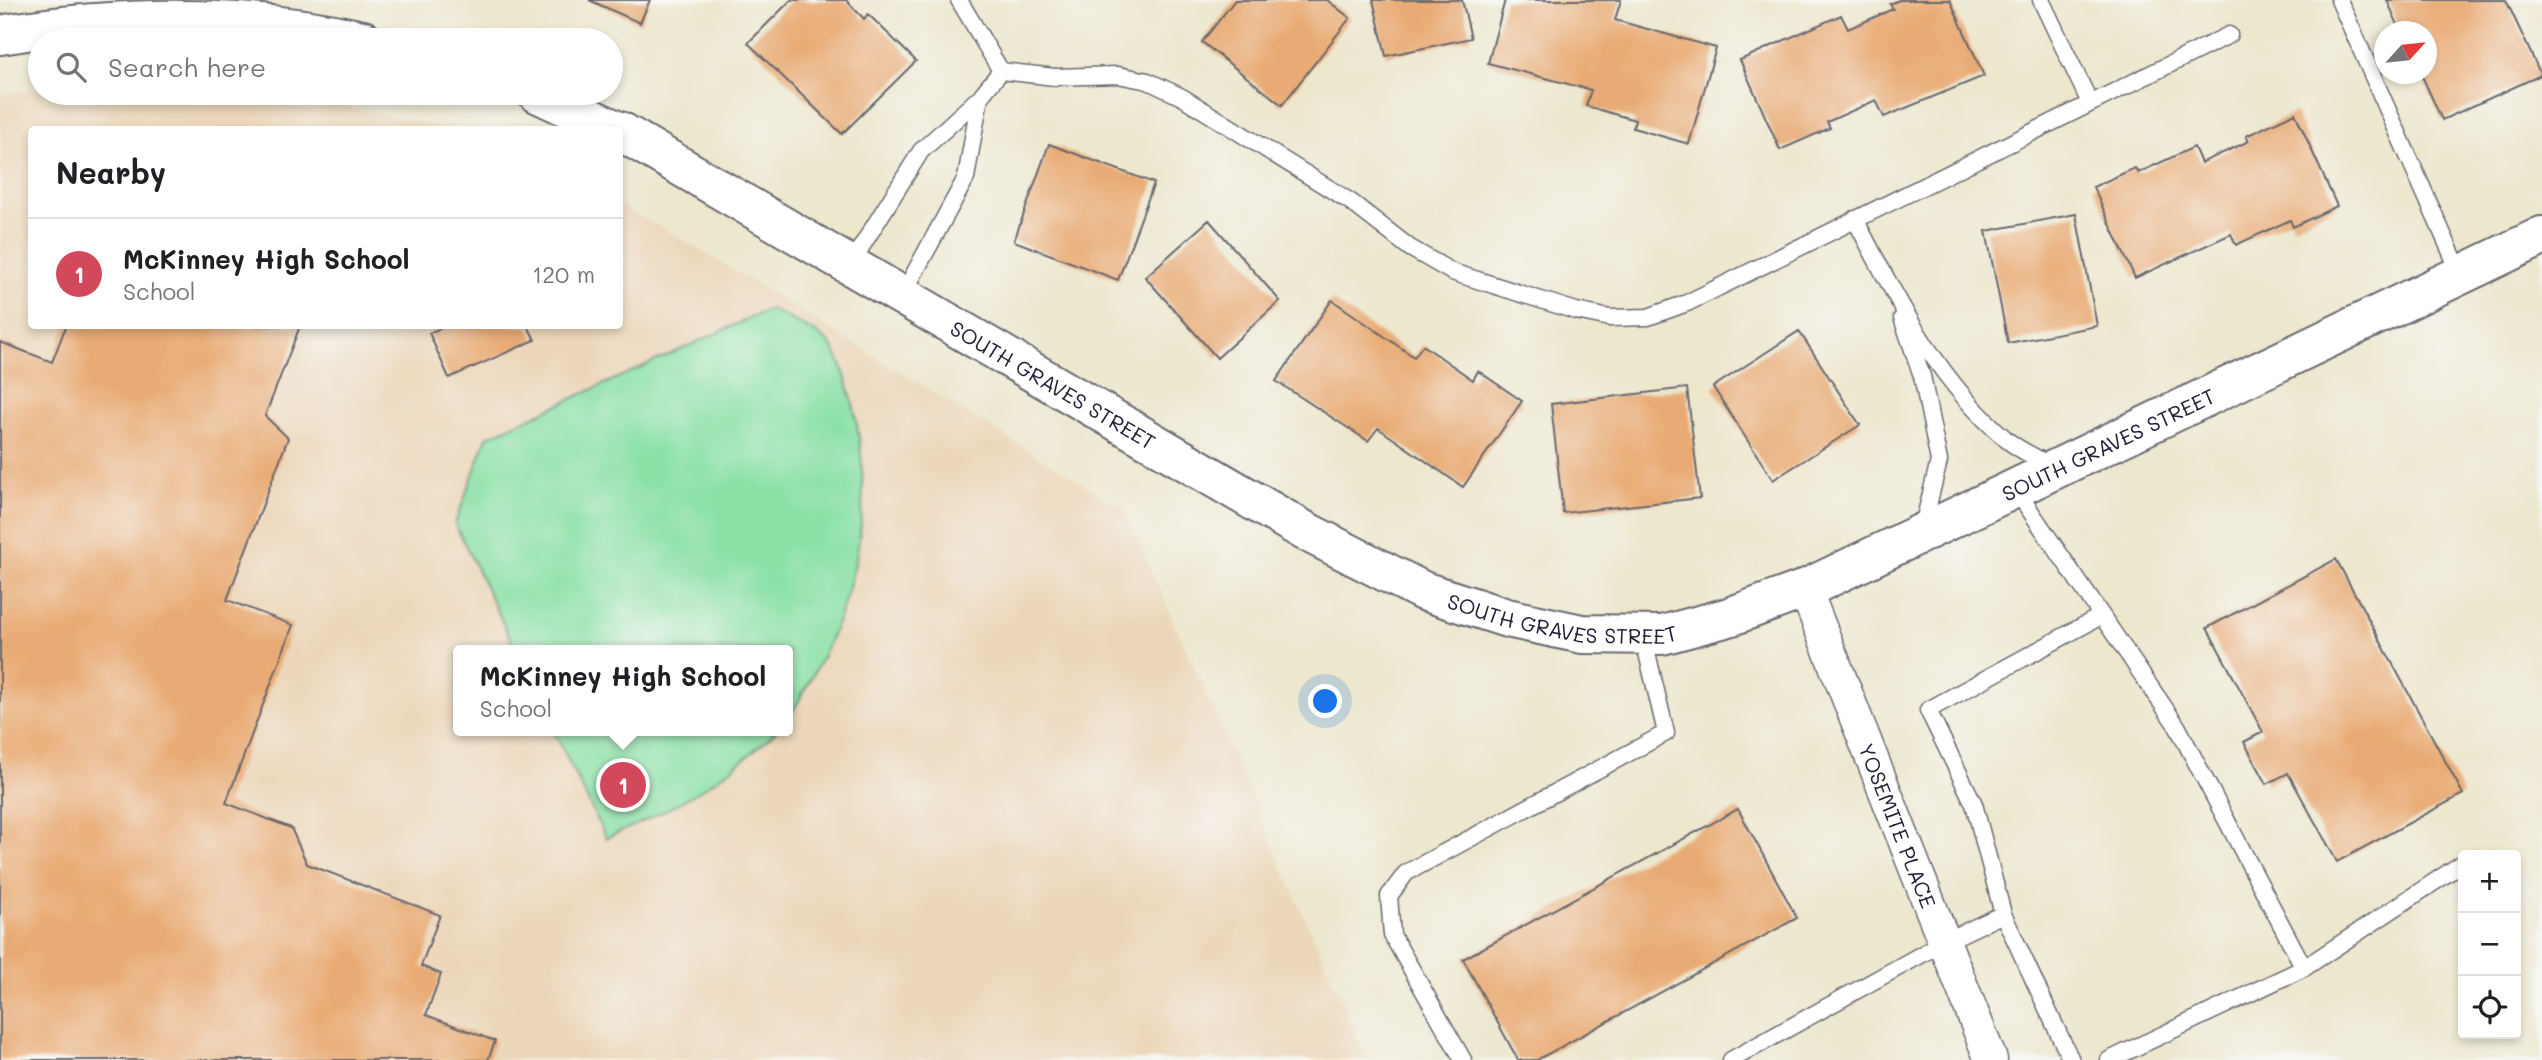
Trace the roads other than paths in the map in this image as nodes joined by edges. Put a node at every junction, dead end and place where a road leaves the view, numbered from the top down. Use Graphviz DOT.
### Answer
graph roads {
  1 [pos="959,0"];
  2 [pos="2041,0"];
  3 [pos="2339,0"];
  4 [pos="57,28"];
  5 [pos="285,28"];
  6 [pos="28,32"];
  7 [pos="0,35"];
  8 [pos="2229,35"];
  9 [pos="1001,71"];
  10 [pos="980,97"];
  11 [pos="2090,103"];
  12 [pos="563,105"];
  13 [pos="609,126"];
  14 [pos="623,133"];
  15 [pos="1856,219"];
  16 [pos="2542,236"];
  17 [pos="850,265"];
  18 [pos="2461,275"];
  19 [pos="1893,293"];
  20 [pos="902,296"];
  21 [pos="2058,470"];
  22 [pos="2016,490"];
  23 [pos="1921,533"];
  24 [pos="1805,589"];
  25 [pos="2101,616"];
  26 [pos="1643,635"];
  27 [pos="2458,866"];
  28 [pos="2003,914"];
  29 [pos="1944,942"];
  30 [pos="2304,968"];
  31 [pos="1463,1060"];
  32 [pos="1731,1060"];
  33 [pos="1991,1060"];
  34 [pos="2071,1060"];
  35 [pos="2109,1060"];
  1 -- 9 [label="lane"];
  2 -- 11 [label="lane"];
  3 -- 18 [label="lane"];
  4 -- 5 [label="street"];
  6 -- 7 [label="street"];
  8 -- 11 [label="lane"];
  9 -- 10 [label="lane"];
  9 -- 15 [label="lane"];
  10 -- 17 [label="lane"];
  10 -- 20 [label="lane"];
  11 -- 15 [label="lane"];
  12 -- 13 [label="street, SOUTH GRAVES STREET"];
  14 -- 17 [label="street, SOUTH GRAVES STREET"];
  15 -- 19 [label="lane"];
  16 -- 18 [label="street, SOUTH GRAVES STREET"];
  17 -- 20 [label="street, SOUTH GRAVES STREET"];
  18 -- 21 [label="street, SOUTH GRAVES STREET"];
  19 -- 21 [label="lane"];
  19 -- 23 [label="lane"];
  20 -- 26 [label="street, SOUTH GRAVES STREET"];
  21 -- 22 [label="street, SOUTH GRAVES STREET"];
  22 -- 23 [label="street, SOUTH GRAVES STREET"];
  22 -- 25 [label="lane"];
  23 -- 24 [label="street, SOUTH GRAVES STREET"];
  24 -- 26 [label="street, SOUTH GRAVES STREET"];
  24 -- 29 [label="street, YOSEMITE PLACE"];
  25 -- 28 [label="lane"];
  25 -- 30 [label="lane"];
  26 -- 31 [label="lane"];
  27 -- 30 [label="lane"];
  28 -- 29 [label="lane"];
  28 -- 34 [label="lane"];
  29 -- 32 [label="lane"];
  29 -- 33 [label="street, YOSEMITE PLACE"];
  30 -- 35 [label="lane"];
}
